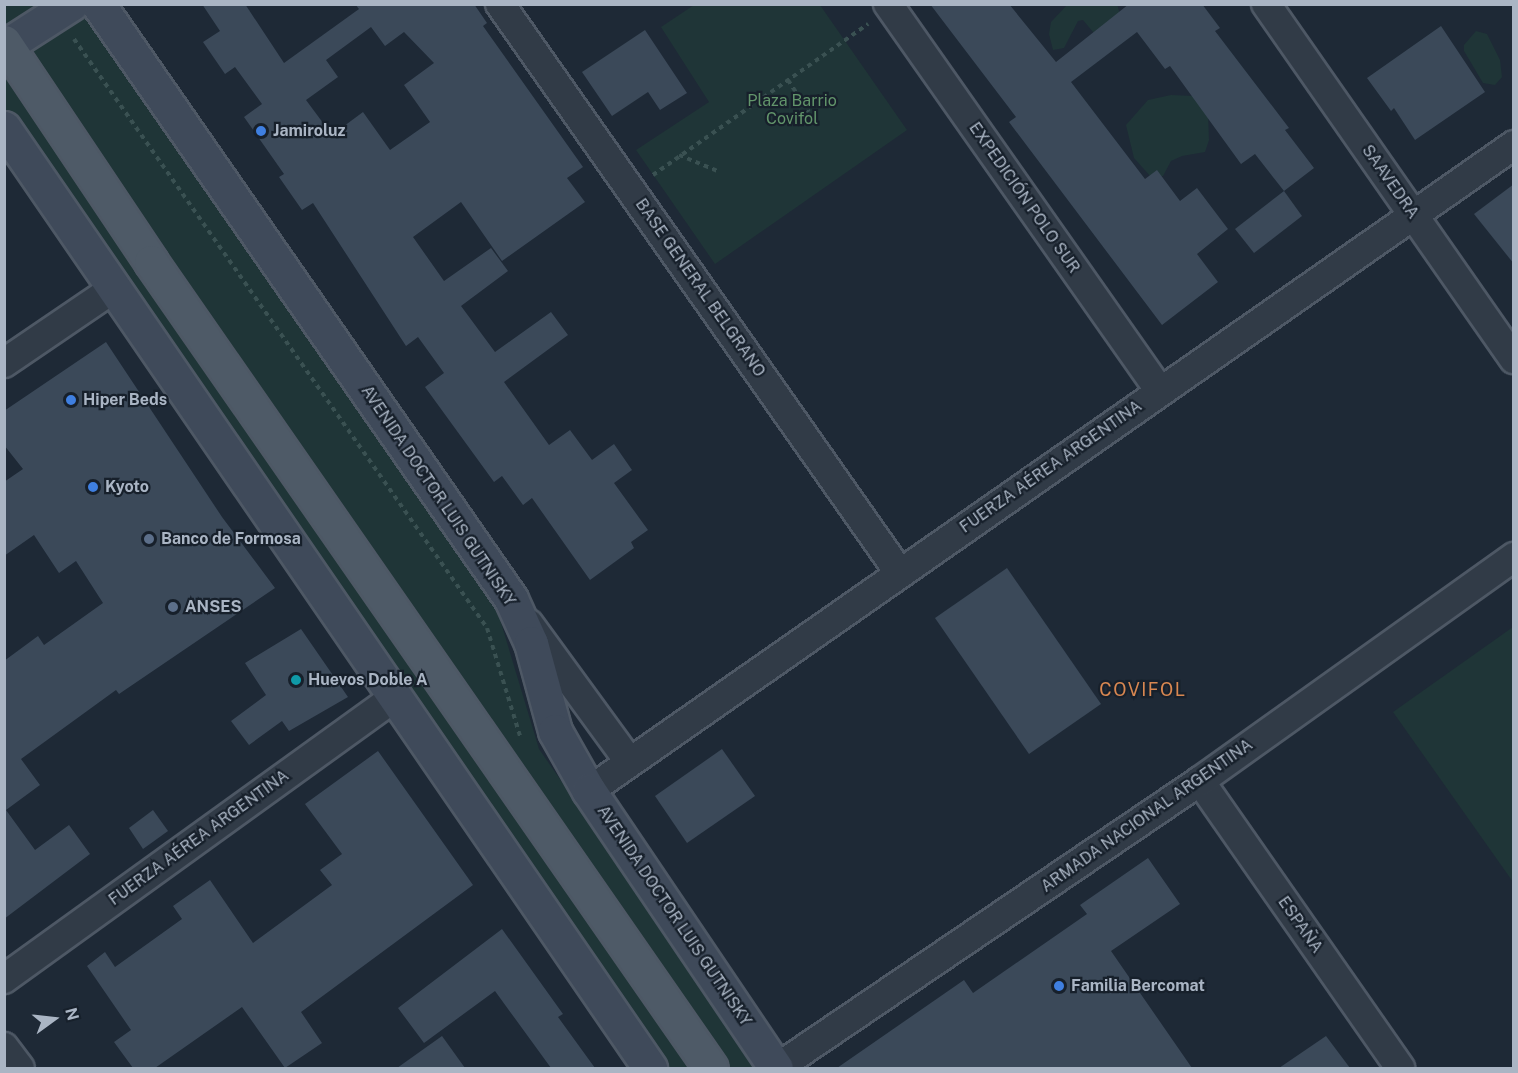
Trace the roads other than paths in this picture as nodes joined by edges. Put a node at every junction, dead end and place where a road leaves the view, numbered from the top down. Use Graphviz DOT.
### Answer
graph roads {
  1 [pos="98,4"];
  2 [pos="500,4"];
  3 [pos="1266,4"];
  4 [pos="890,6"];
  5 [pos="64,9"];
  6 [pos="5,45"];
  7 [pos="4,128"];
  8 [pos="1514,145"];
  9 [pos="1413,215"];
  10 [pos="116,287"];
  11 [pos="1514,359"];
  12 [pos="4,363"];
  13 [pos="1160,391"];
  14 [pos="1514,557"];
  15 [pos="899,572"];
  16 [pos="511,598"];
  17 [pos="394,698"];
  18 [pos="629,761"];
  19 [pos="1200,781"];
  20 [pos="589,790"];
  21 [pos="4,979"];
  22 [pos="4,1047"];
  23 [pos="20,1068"];
  24 [pos="651,1068"];
  25 [pos="711,1068"];
  26 [pos="776,1068"];
  27 [pos="1400,1068"];
  1 -- 16 [label="main road, AVENIDA DOCTOR LUIS GUTNISKY"];
  2 -- 15 [label="street, BASE GENERAL BELGRANO"];
  3 -- 9 [label="street, SAAVEDRA"];
  4 -- 13 [label="street, EXPEDICIÓN POLO SUR"];
  5 -- 6 [label="main road"];
  6 -- 25 [label="main road"];
  7 -- 10 [label="main road"];
  8 -- 9 [label="street, FUERZA AÉREA ARGENTINA"];
  9 -- 11 [label="street, SAAVEDRA"];
  9 -- 13 [label="street, FUERZA AÉREA ARGENTINA"];
  10 -- 12 [label="street"];
  10 -- 17 [label="main road"];
  13 -- 15 [label="street, FUERZA AÉREA ARGENTINA"];
  14 -- 19 [label="street, ARMADA NACIONAL ARGENTINA"];
  15 -- 18 [label="street, FUERZA AÉREA ARGENTINA"];
  16 -- 18 [label="street"];
  16 -- 20 [label="main road, AVENIDA DOCTOR LUIS GUTNISKY"];
  17 -- 21 [label="street, FUERZA AÉREA ARGENTINA"];
  17 -- 24 [label="main road"];
  18 -- 20 [label="street, FUERZA AÉREA ARGENTINA"];
  19 -- 26 [label="street, ARMADA NACIONAL ARGENTINA"];
  19 -- 27 [label="street, ESPAÑA"];
  20 -- 26 [label="main road, AVENIDA DOCTOR LUIS GUTNISKY"];
  22 -- 23 [label="street"];
}
